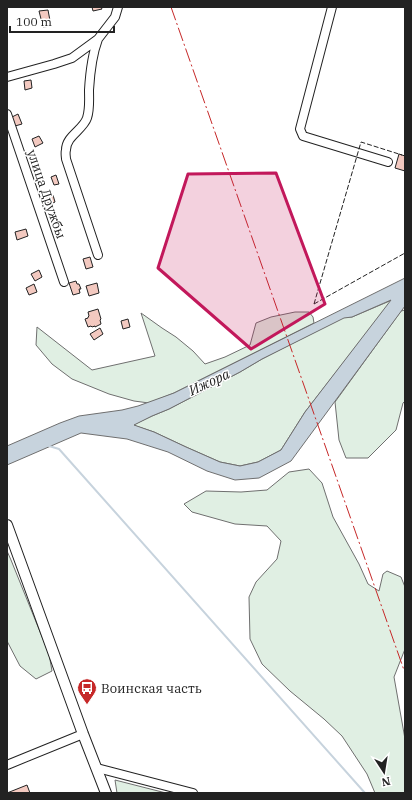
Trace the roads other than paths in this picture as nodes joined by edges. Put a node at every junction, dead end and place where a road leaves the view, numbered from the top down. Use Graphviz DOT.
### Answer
graph roads {
  1 [pos="118,7"];
  2 [pos="332,7"];
  3 [pos="98,39"];
  4 [pos="7,77"];
  5 [pos="7,114"];
  6 [pos="388,162"];
  7 [pos="98,255"];
  8 [pos="64,282"];
  9 [pos="7,525"];
  10 [pos="84,734"];
  11 [pos="7,765"];
  12 [pos="97,768"];
  13 [pos="106,793"];
  14 [pos="193,793"];
  1 -- 3 [label="street"];
  2 -- 6 [label="street"];
  3 -- 4 [label="street"];
  3 -- 7 [label="street"];
  5 -- 8 [label="street, улица Дружбы"];
  9 -- 10 [label="main road"];
  10 -- 11 [label="street"];
  10 -- 12 [label="main road"];
  12 -- 13 [label="main road"];
  12 -- 14 [label="street"];
}
